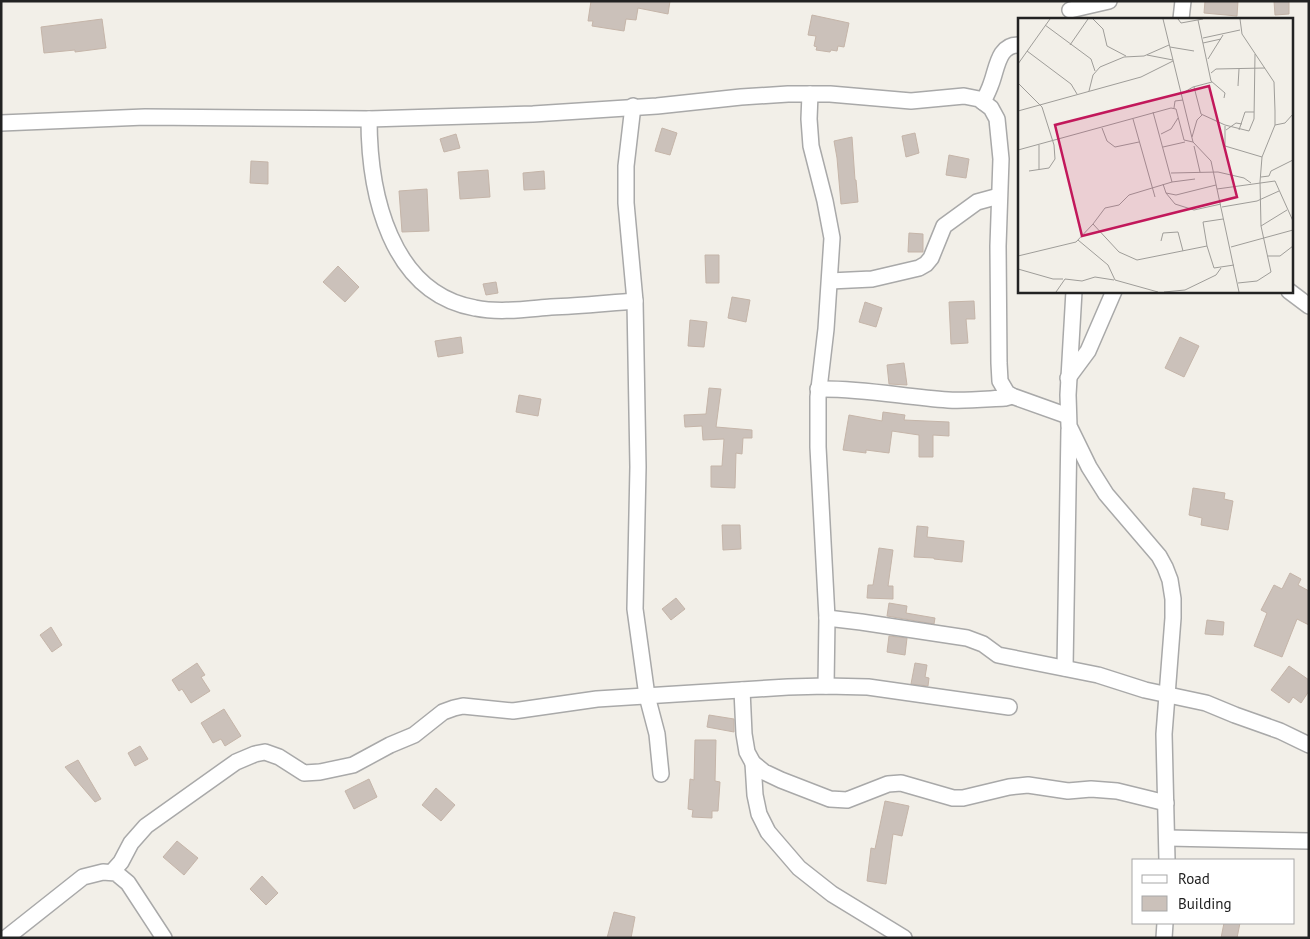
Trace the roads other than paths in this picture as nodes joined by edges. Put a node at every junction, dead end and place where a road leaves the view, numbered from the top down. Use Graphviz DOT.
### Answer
graph roads {
  1 [pos="1109,1"];
  2 [pos="1183,1"];
  3 [pos="1070,10"];
  4 [pos="1181,18"];
  5 [pos="1018,45"];
  6 [pos="810,94"];
  7 [pos="983,102"];
  8 [pos="633,106"];
  9 [pos="369,119"];
  10 [pos="1,123"];
  11 [pos="999,196"];
  12 [pos="830,281"];
  13 [pos="1074,292"];
  14 [pos="1114,292"];
  15 [pos="1290,292"];
  16 [pos="635,302"];
  17 [pos="1309,306"];
  18 [pos="1068,378"];
  19 [pos="818,389"];
  20 [pos="1012,396"];
  21 [pos="1069,421"];
  22 [pos="827,618"];
  23 [pos="1065,668"];
  24 [pos="826,686"];
  25 [pos="742,690"];
  26 [pos="1168,695"];
  27 [pos="647,696"];
  28 [pos="1010,707"];
  29 [pos="1309,745"];
  30 [pos="753,763"];
  31 [pos="661,774"];
  32 [pos="1166,802"];
  33 [pos="1168,838"];
  34 [pos="1309,841"];
  35 [pos="1167,859"];
  36 [pos="112,872"];
  37 [pos="1165,924"];
  38 [pos="6,938"];
  39 [pos="164,938"];
  40 [pos="904,938"];
  41 [pos="1164,938"];
  1 -- 3 [label="street"];
  2 -- 4 [label="street"];
  5 -- 7 [label="street"];
  6 -- 7 [label="street"];
  6 -- 8 [label="street"];
  6 -- 12 [label="street"];
  7 -- 11 [label="street"];
  8 -- 9 [label="street"];
  8 -- 16 [label="street"];
  9 -- 10 [label="street"];
  9 -- 16 [label="street"];
  11 -- 12 [label="street"];
  11 -- 20 [label="street"];
  12 -- 19 [label="street"];
  13 -- 18 [label="street"];
  14 -- 18 [label="street"];
  15 -- 17 [label="street"];
  16 -- 27 [label="street"];
  18 -- 21 [label="street"];
  19 -- 20 [label="street"];
  19 -- 22 [label="street"];
  20 -- 21 [label="street"];
  21 -- 23 [label="street"];
  21 -- 26 [label="street"];
  22 -- 23 [label="street"];
  22 -- 24 [label="street"];
  23 -- 26 [label="street"];
  24 -- 25 [label="street"];
  24 -- 28 [label="street"];
  25 -- 27 [label="street"];
  25 -- 30 [label="street"];
  26 -- 29 [label="street"];
  26 -- 32 [label="street"];
  27 -- 31 [label="street"];
  27 -- 36 [label="street"];
  30 -- 32 [label="street"];
  30 -- 40 [label="street"];
  32 -- 33 [label="street"];
  33 -- 34 [label="street"];
  33 -- 35 [label="street"];
  36 -- 38 [label="street"];
  36 -- 39 [label="street"];
  37 -- 41 [label="street"];
}
